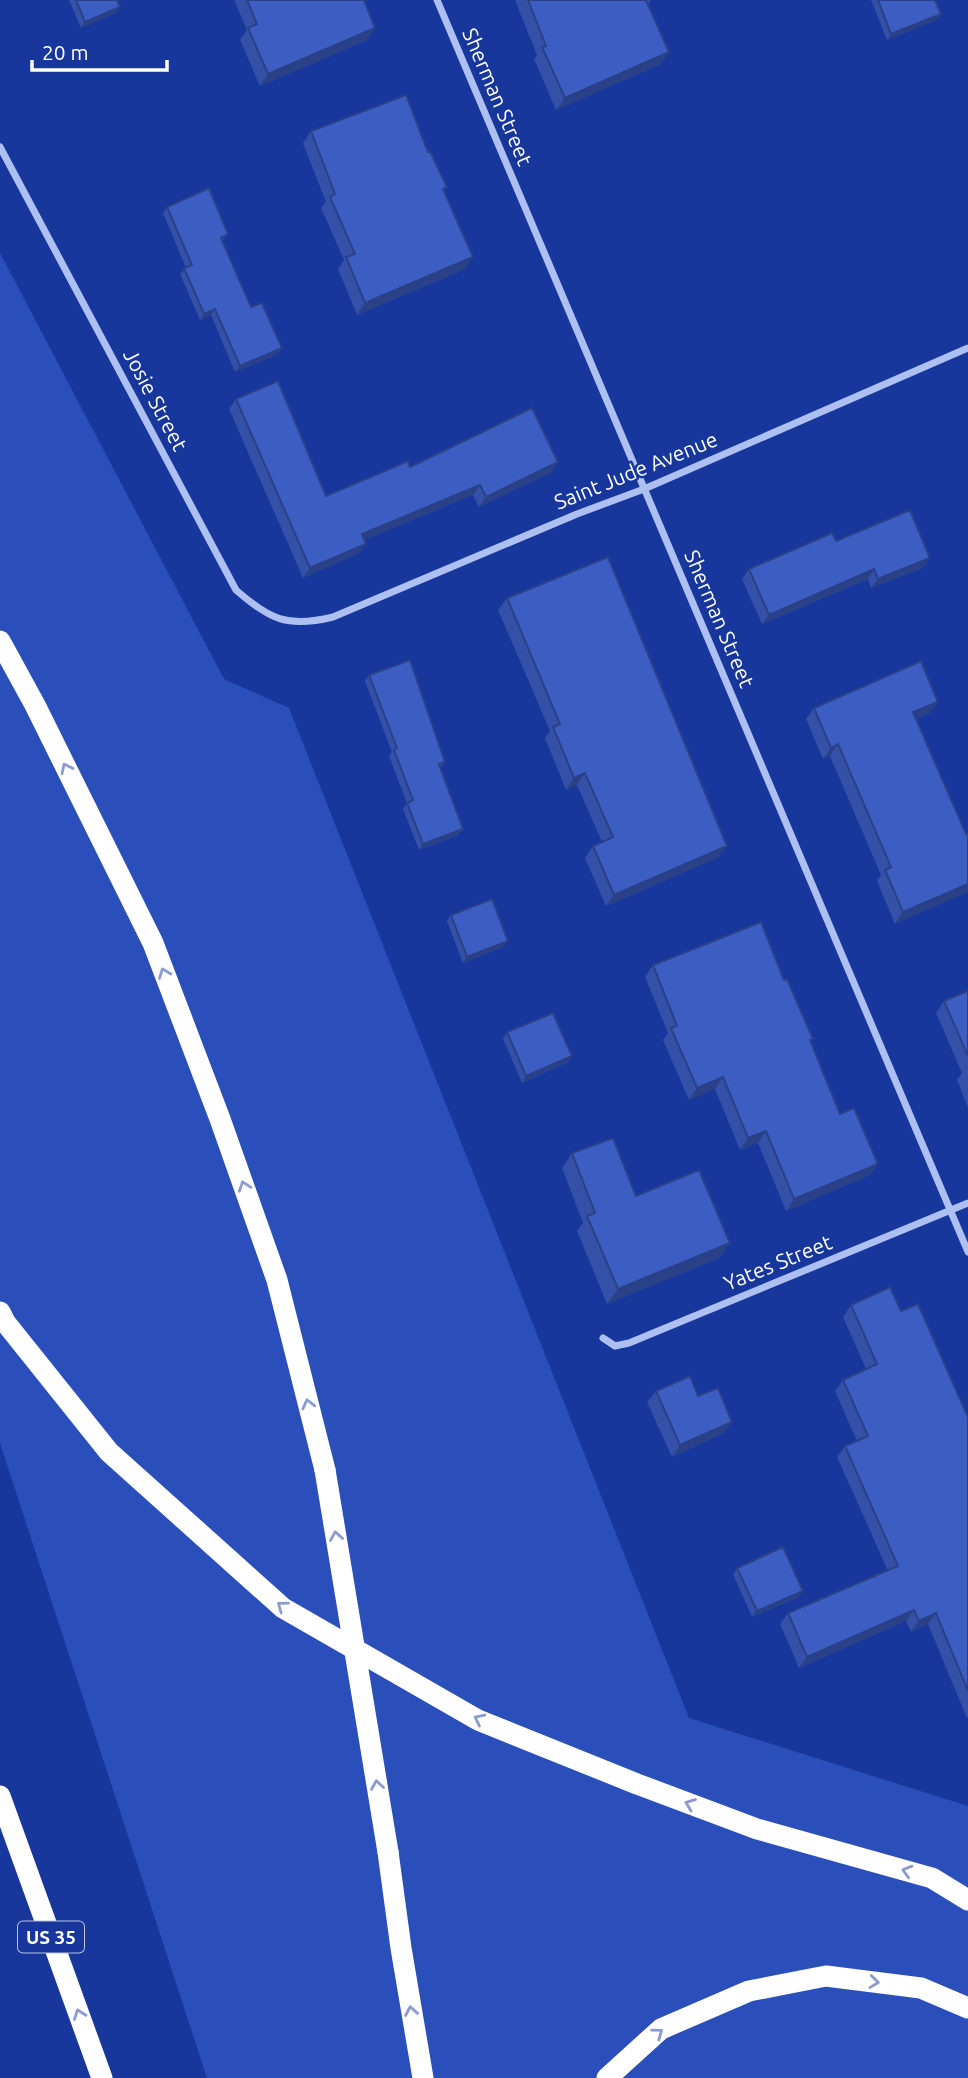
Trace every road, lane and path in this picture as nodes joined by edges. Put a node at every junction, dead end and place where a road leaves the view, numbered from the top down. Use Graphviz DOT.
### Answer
graph roads {
  1 [pos="437,0"];
  2 [pos="0,148"];
  3 [pos="968,348"];
  4 [pos="644,489"];
  5 [pos="316,621"];
  6 [pos="0,641"];
  7 [pos="968,1203"];
  8 [pos="950,1210"];
  9 [pos="968,1252"];
  10 [pos="0,1312"];
  11 [pos="603,1338"];
  12 [pos="0,1796"];
  13 [pos="968,1900"];
  14 [pos="968,2008"];
  15 [pos="102,2078"];
  16 [pos="423,2078"];
  17 [pos="607,2078"];
  1 -- 4 [label="street, Sherman Street"];
  2 -- 5 [label="street, Josie Street"];
  3 -- 4 [label="street, Saint Jude Avenue"];
  4 -- 5 [label="street, Saint Jude Avenue"];
  4 -- 8 [label="street, Sherman Street"];
  16 -- 6 [label="highway, one-way, bridge"];
  7 -- 8 [label="street, Yates Street"];
  8 -- 9 [label="street, Sherman Street"];
  8 -- 11 [label="street, Yates Street"];
  13 -- 10 [label="highway, one-way"];
  15 -- 12 [label="highway, US 35, one-way"];
  17 -- 14 [label="highway, one-way"];
}
